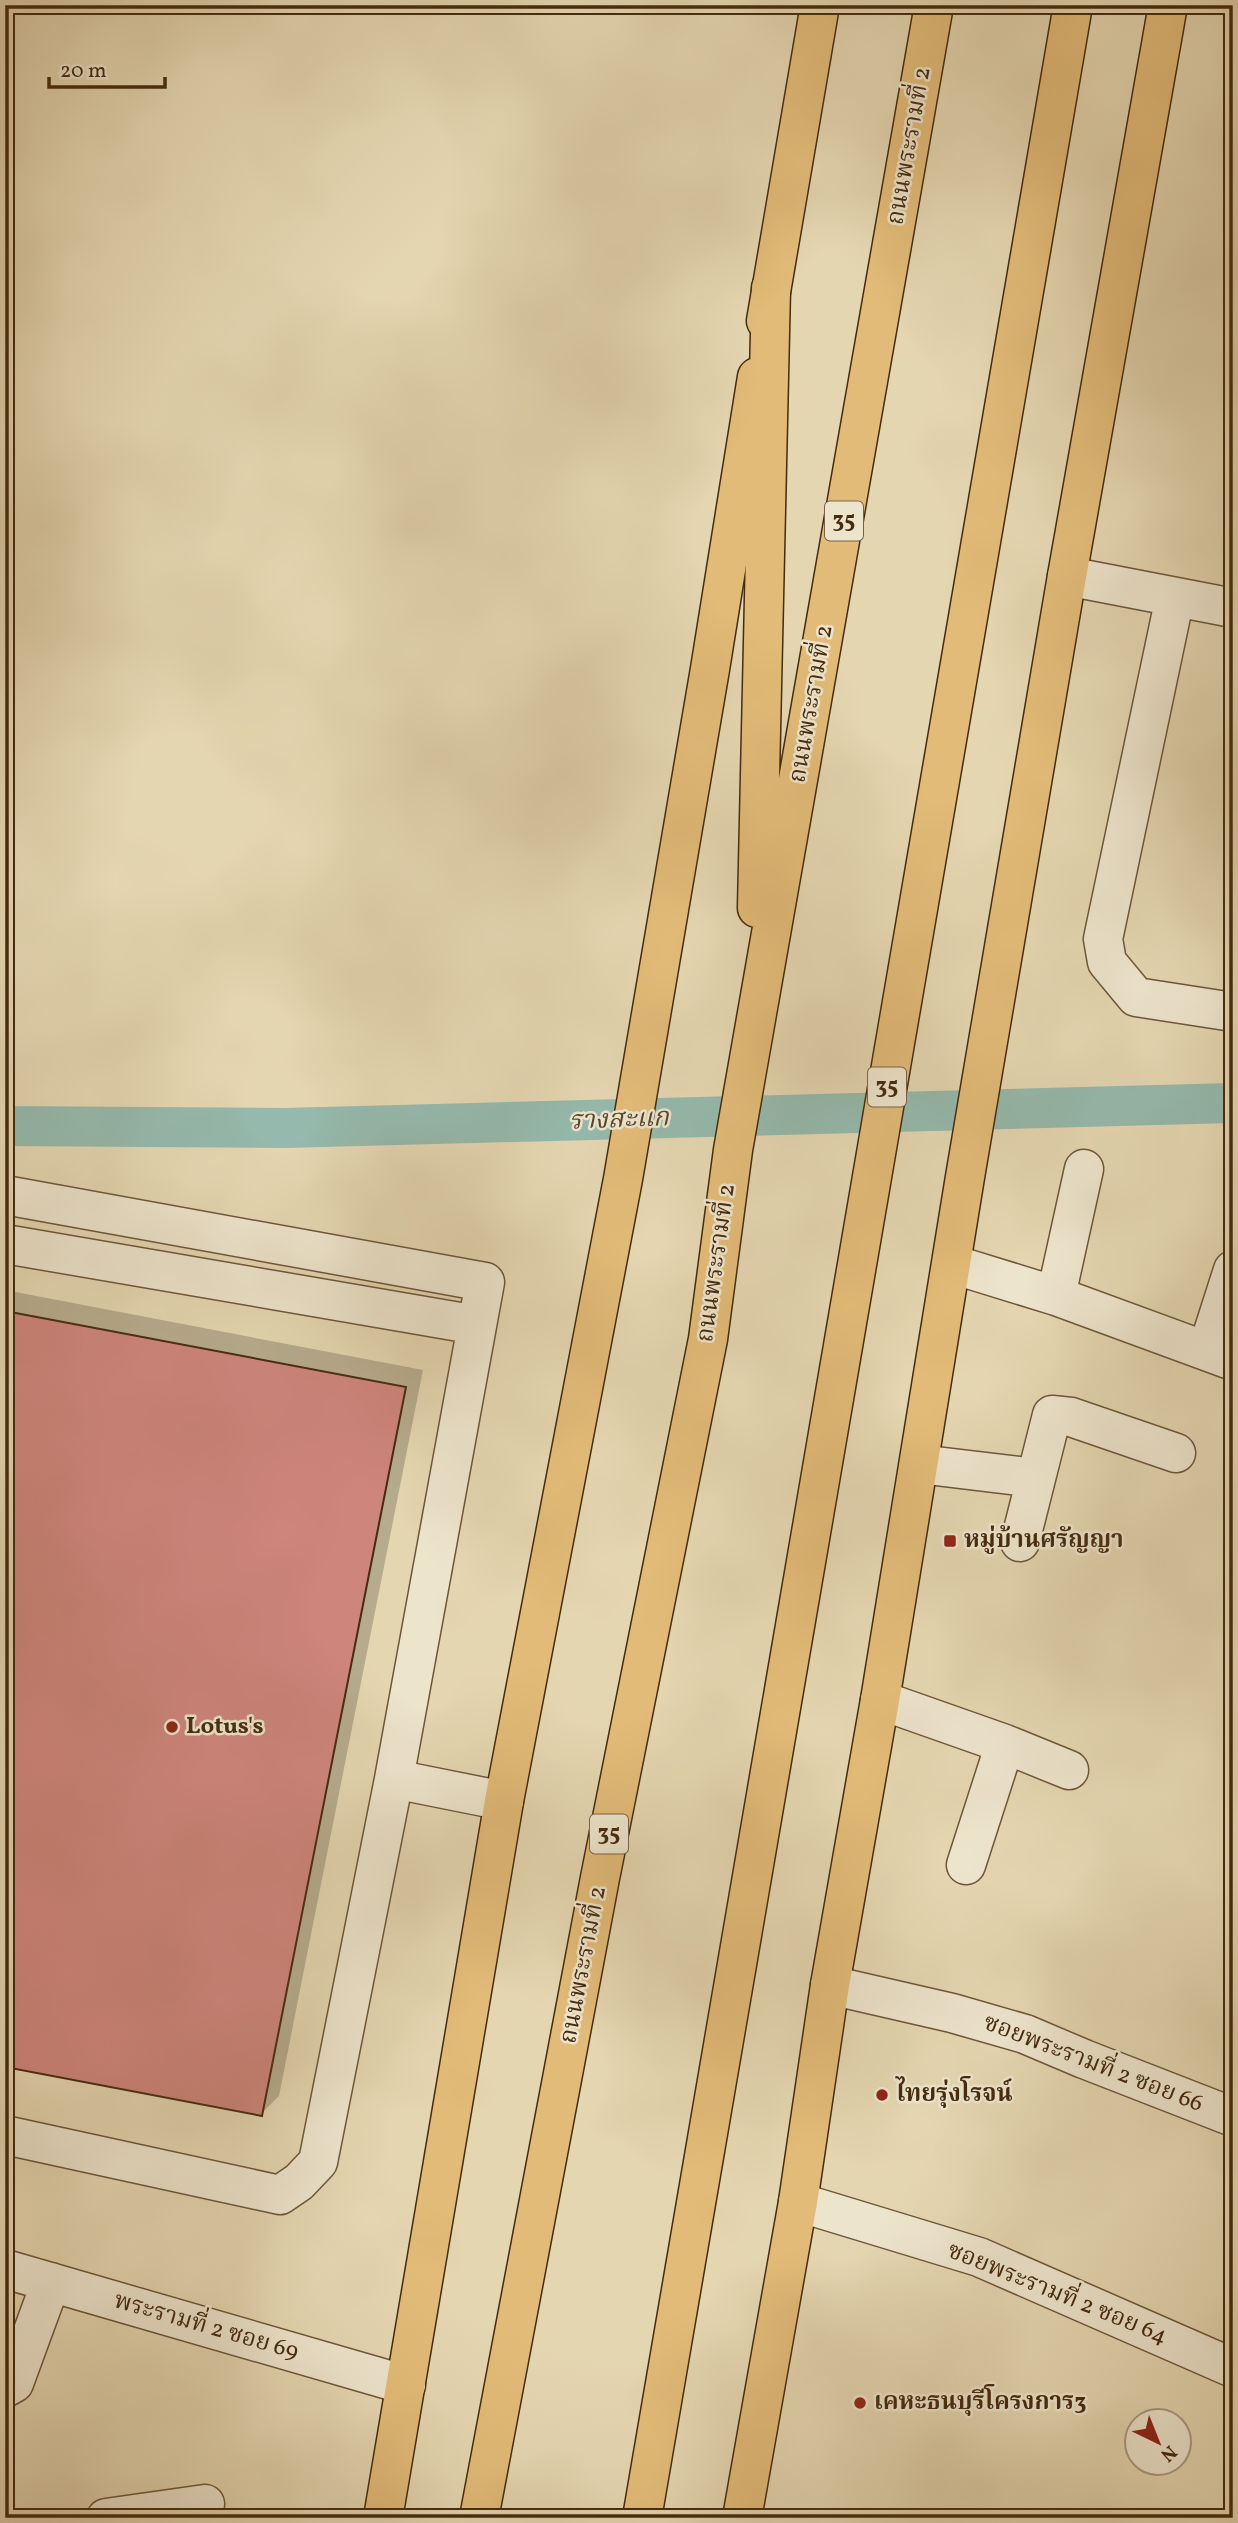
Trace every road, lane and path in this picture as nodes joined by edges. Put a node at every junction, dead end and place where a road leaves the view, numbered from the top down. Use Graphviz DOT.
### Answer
graph roads {
  1 [pos="820,5"];
  2 [pos="934,5"];
  3 [pos="1073,5"];
  4 [pos="1168,5"];
  5 [pos="771,288"];
  6 [pos="1067,576"];
  7 [pos="1175,597"];
  8 [pos="1233,608"];
  9 [pos="1233,1012"];
  10 [pos="754,1036"];
  11 [pos="1084,1169"];
  12 [pos="5,1195"];
  13 [pos="5,1244"];
  14 [pos="952,1264"];
  15 [pos="1233,1270"];
  16 [pos="1056,1296"];
  17 [pos="477,1325"];
  18 [pos="1220,1356"];
  19 [pos="1176,1453"];
  20 [pos="919,1464"];
  21 [pos="1036,1478"];
  22 [pos="1020,1542"];
  23 [pos="880,1700"];
  24 [pos="1005,1744"];
  25 [pos="1069,1770"];
  26 [pos="394,1779"];
  27 [pos="504,1801"];
  28 [pos="966,1865"];
  29 [pos="830,1985"];
  30 [pos="1233,2117"];
  31 [pos="5,2135"];
  32 [pos="798,2202"];
  33 [pos="5,2269"];
  34 [pos="51,2282"];
  35 [pos="1233,2368"];
  36 [pos="406,2385"];
  37 [pos="5,2388"];
  38 [pos="205,2504"];
  39 [pos="743,2517"];
  40 [pos="106,2518"];
  41 [pos="383,2518"];
  42 [pos="479,2518"];
  43 [pos="642,2518"];
  1 -- 5 [label="main road"];
  2 -- 10 [label="main road, ถนนพระรามที่ 2 / 35"];
  3 -- 43 [label="main road, 35"];
  4 -- 6 [label="main road"];
  5 -- 10 [label="main road"];
  5 -- 27 [label="main road"];
  6 -- 7 [label="street"];
  6 -- 14 [label="main road"];
  7 -- 8 [label="street"];
  7 -- 9 [label="street"];
  10 -- 42 [label="main road, ถนนพระรามที่ 2 / 35"];
  11 -- 16 [label="street"];
  12 -- 17 [label="street"];
  13 -- 17 [label="street"];
  14 -- 16 [label="street"];
  14 -- 20 [label="main road"];
  15 -- 18 [label="street"];
  16 -- 18 [label="street"];
  17 -- 26 [label="street"];
  19 -- 21 [label="street"];
  20 -- 21 [label="street"];
  20 -- 23 [label="main road"];
  21 -- 22 [label="street"];
  23 -- 24 [label="street"];
  23 -- 29 [label="main road"];
  24 -- 25 [label="street"];
  24 -- 28 [label="street"];
  26 -- 27 [label="street"];
  26 -- 31 [label="street"];
  27 -- 36 [label="main road"];
  29 -- 30 [label="street, ซอยพระรามที่ 2 ซอย 66"];
  29 -- 32 [label="main road"];
  32 -- 35 [label="street, ซอยพระรามที่ 2 ซอย 64"];
  32 -- 39 [label="main road"];
  33 -- 34 [label="street, พระรามที่ 2 ซอย 69"];
  34 -- 36 [label="street, พระรามที่ 2 ซอย 69"];
  34 -- 37 [label="street"];
  36 -- 41 [label="main road"];
  38 -- 40 [label="street"];
}
